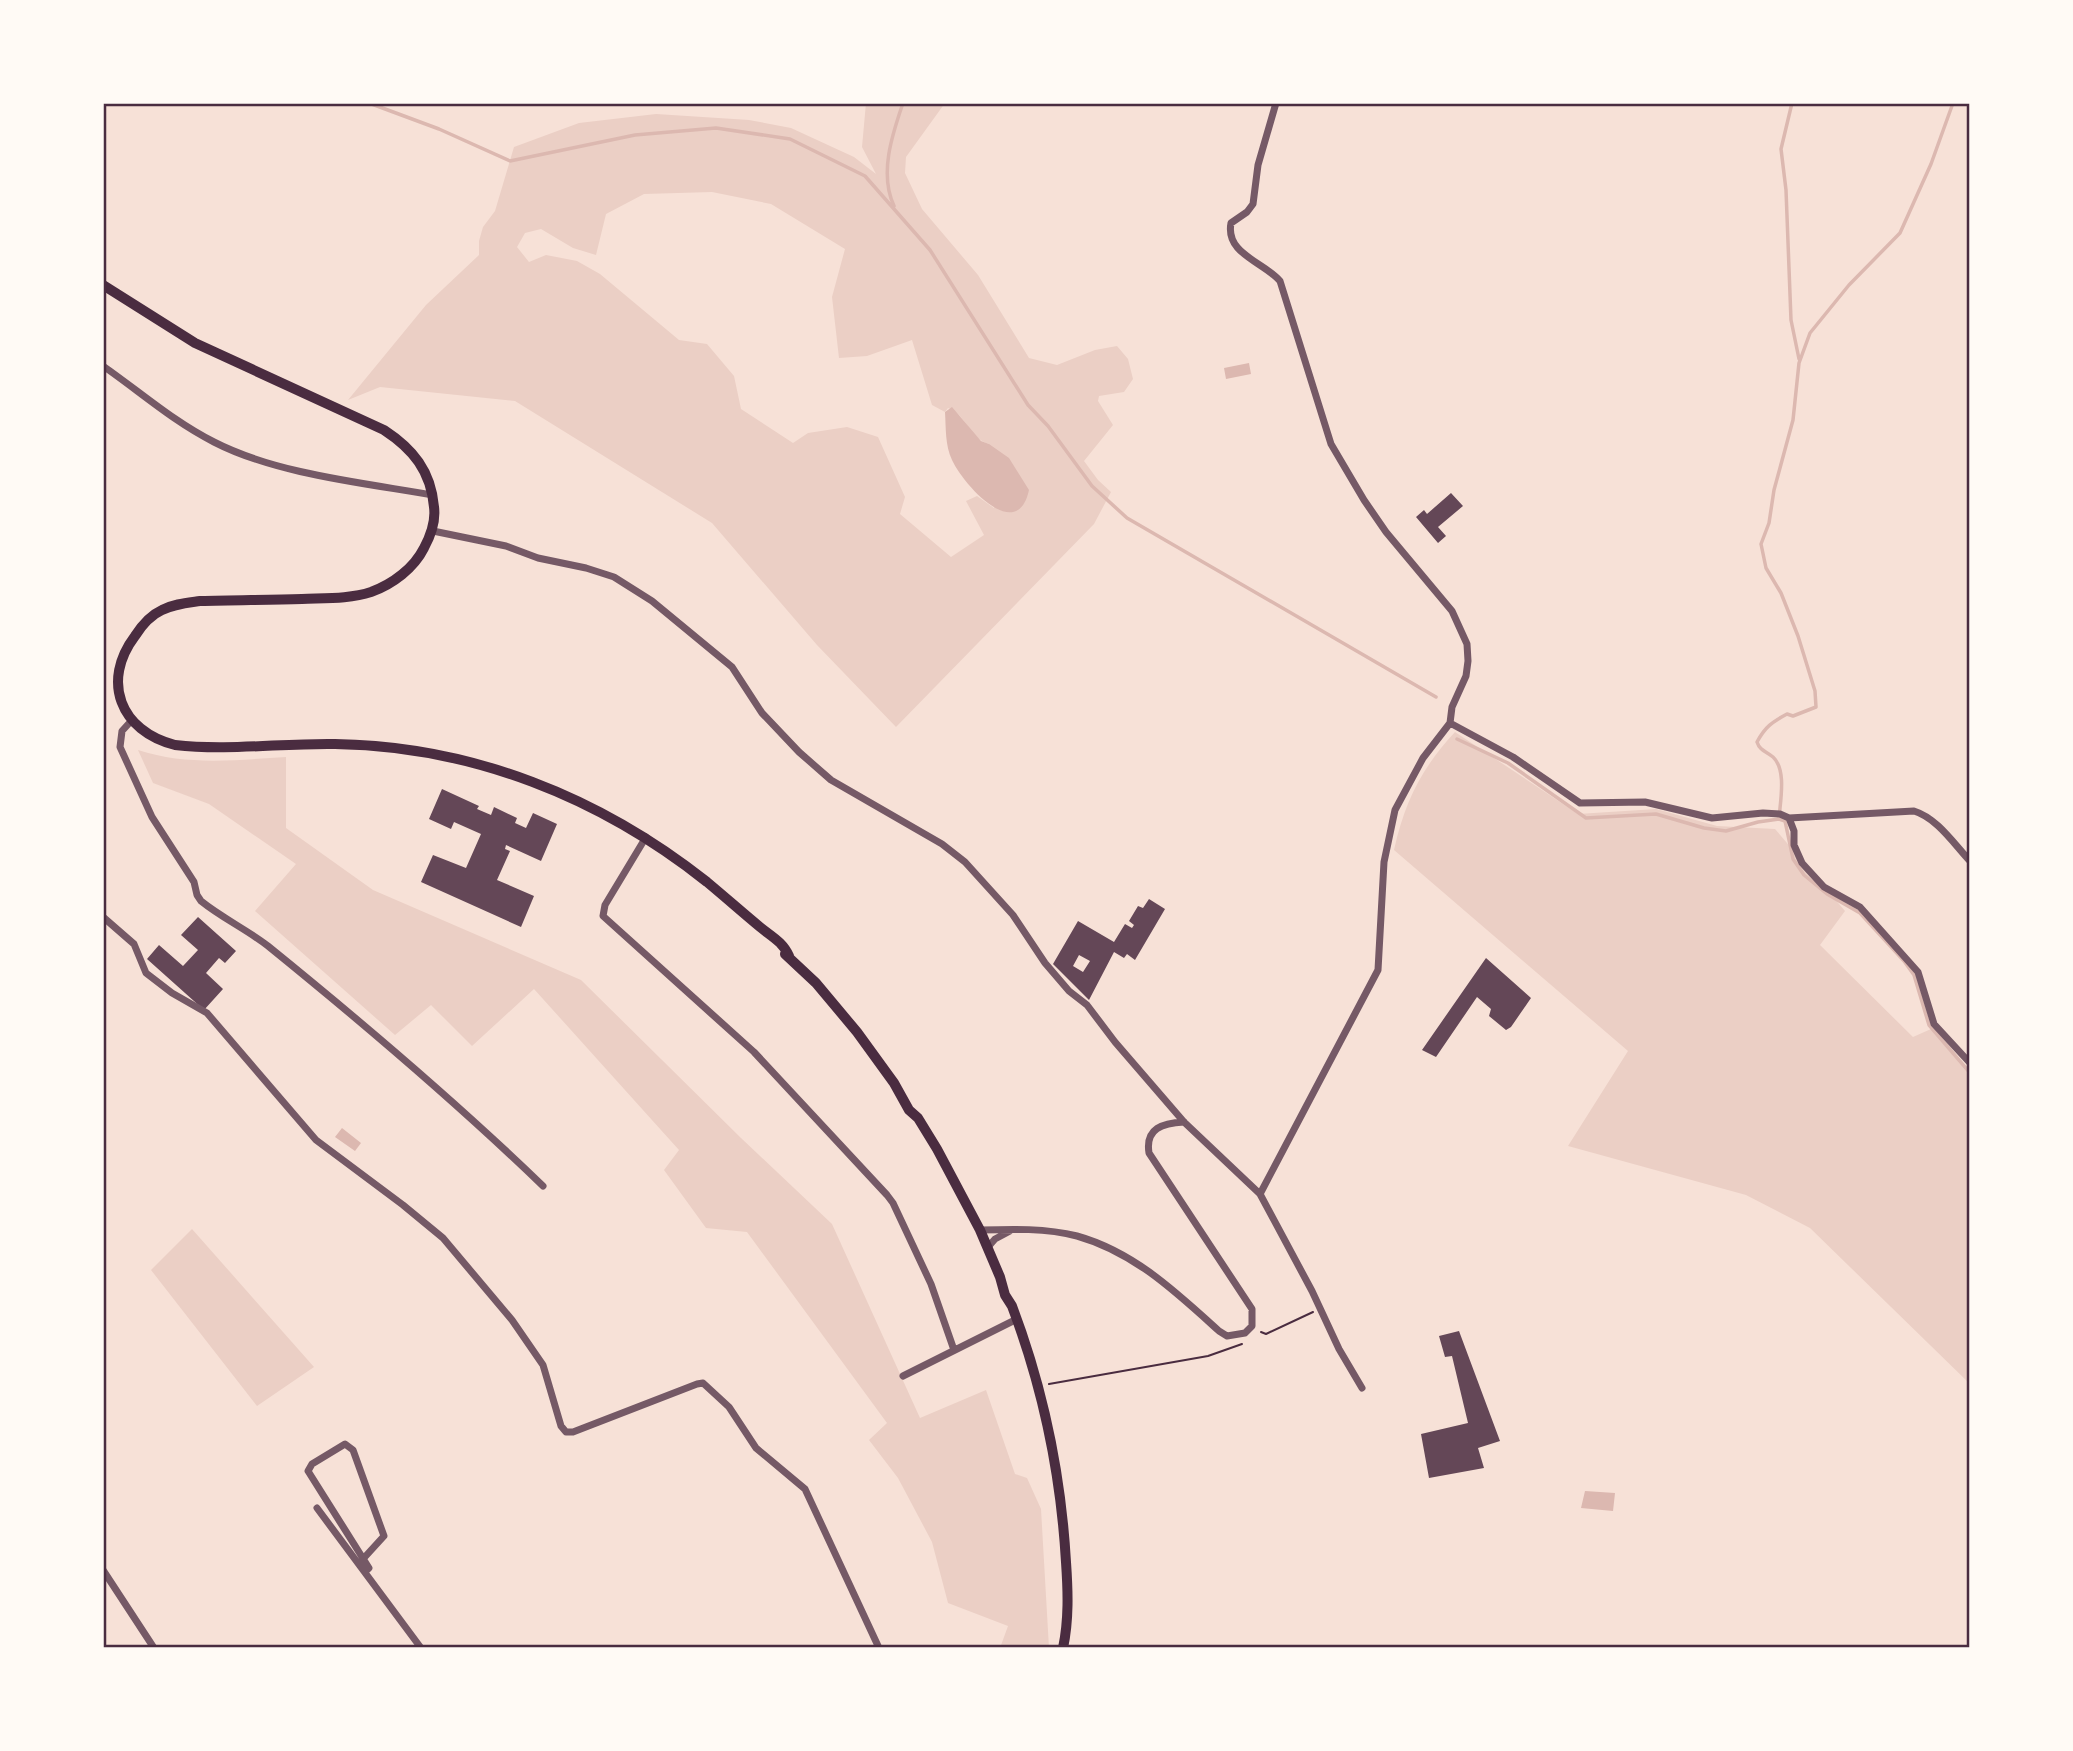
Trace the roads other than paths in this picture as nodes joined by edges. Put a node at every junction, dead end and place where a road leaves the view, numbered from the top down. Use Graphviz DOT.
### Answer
graph roads {
  1 [pos="1276,103"];
  2 [pos="103,285"];
  3 [pos="103,366"];
  4 [pos="433,495"];
  5 [pos="433,531"];
  6 [pos="132,720"];
  7 [pos="1450,723"];
  8 [pos="1789,818"];
  9 [pos="646,837"];
  10 [pos="1970,861"];
  11 [pos="103,917"];
  12 [pos="1970,1063"];
  13 [pos="1184,1122"];
  14 [pos="543,1186"];
  15 [pos="1260,1194"];
  16 [pos="1014,1229"];
  17 [pos="980,1230"];
  18 [pos="988,1247"];
  19 [pos="1017,1319"];
  20 [pos="954,1350"];
  21 [pos="903,1376"];
  22 [pos="1362,1388"];
  23 [pos="317,1508"];
  24 [pos="363,1559"];
  25 [pos="103,1570"];
  26 [pos="365,1572"];
  27 [pos="1066,1635"];
  28 [pos="155,1648"];
  29 [pos="421,1648"];
  30 [pos="878,1648"];
  31 [pos="1063,1648"];
  32 [pos="1071,1648"];
  1 -- 7 [label="street"];
  2 -- 4 [label="main road"];
  3 -- 4 [label="street"];
  4 -- 5 [label="main road"];
  5 -- 6 [label="main road"];
  5 -- 13 [label="street"];
  6 -- 9 [label="main road"];
  6 -- 14 [label="street"];
  7 -- 8 [label="street"];
  7 -- 15 [label="street"];
  8 -- 10 [label="street"];
  8 -- 12 [label="street"];
  9 -- 17 [label="main road"];
  9 -- 20 [label="street"];
  11 -- 30 [label="street"];
  13 -- 15 [label="street"];
  13 -- 16 [label="street"];
  15 -- 22 [label="street"];
  16 -- 17 [label="street"];
  16 -- 18 [label="street"];
  17 -- 18 [label="main road"];
  18 -- 19 [label="main road"];
  19 -- 20 [label="street"];
  19 -- 27 [label="main road"];
  20 -- 21 [label="street"];
  23 -- 26 [label="street"];
  24 -- 24 [label="street"];
  24 -- 26 [label="street"];
  25 -- 28 [label="street"];
  26 -- 29 [label="street"];
  27 -- 31 [label="main road"];
  27 -- 32 [label="main road"];
}
